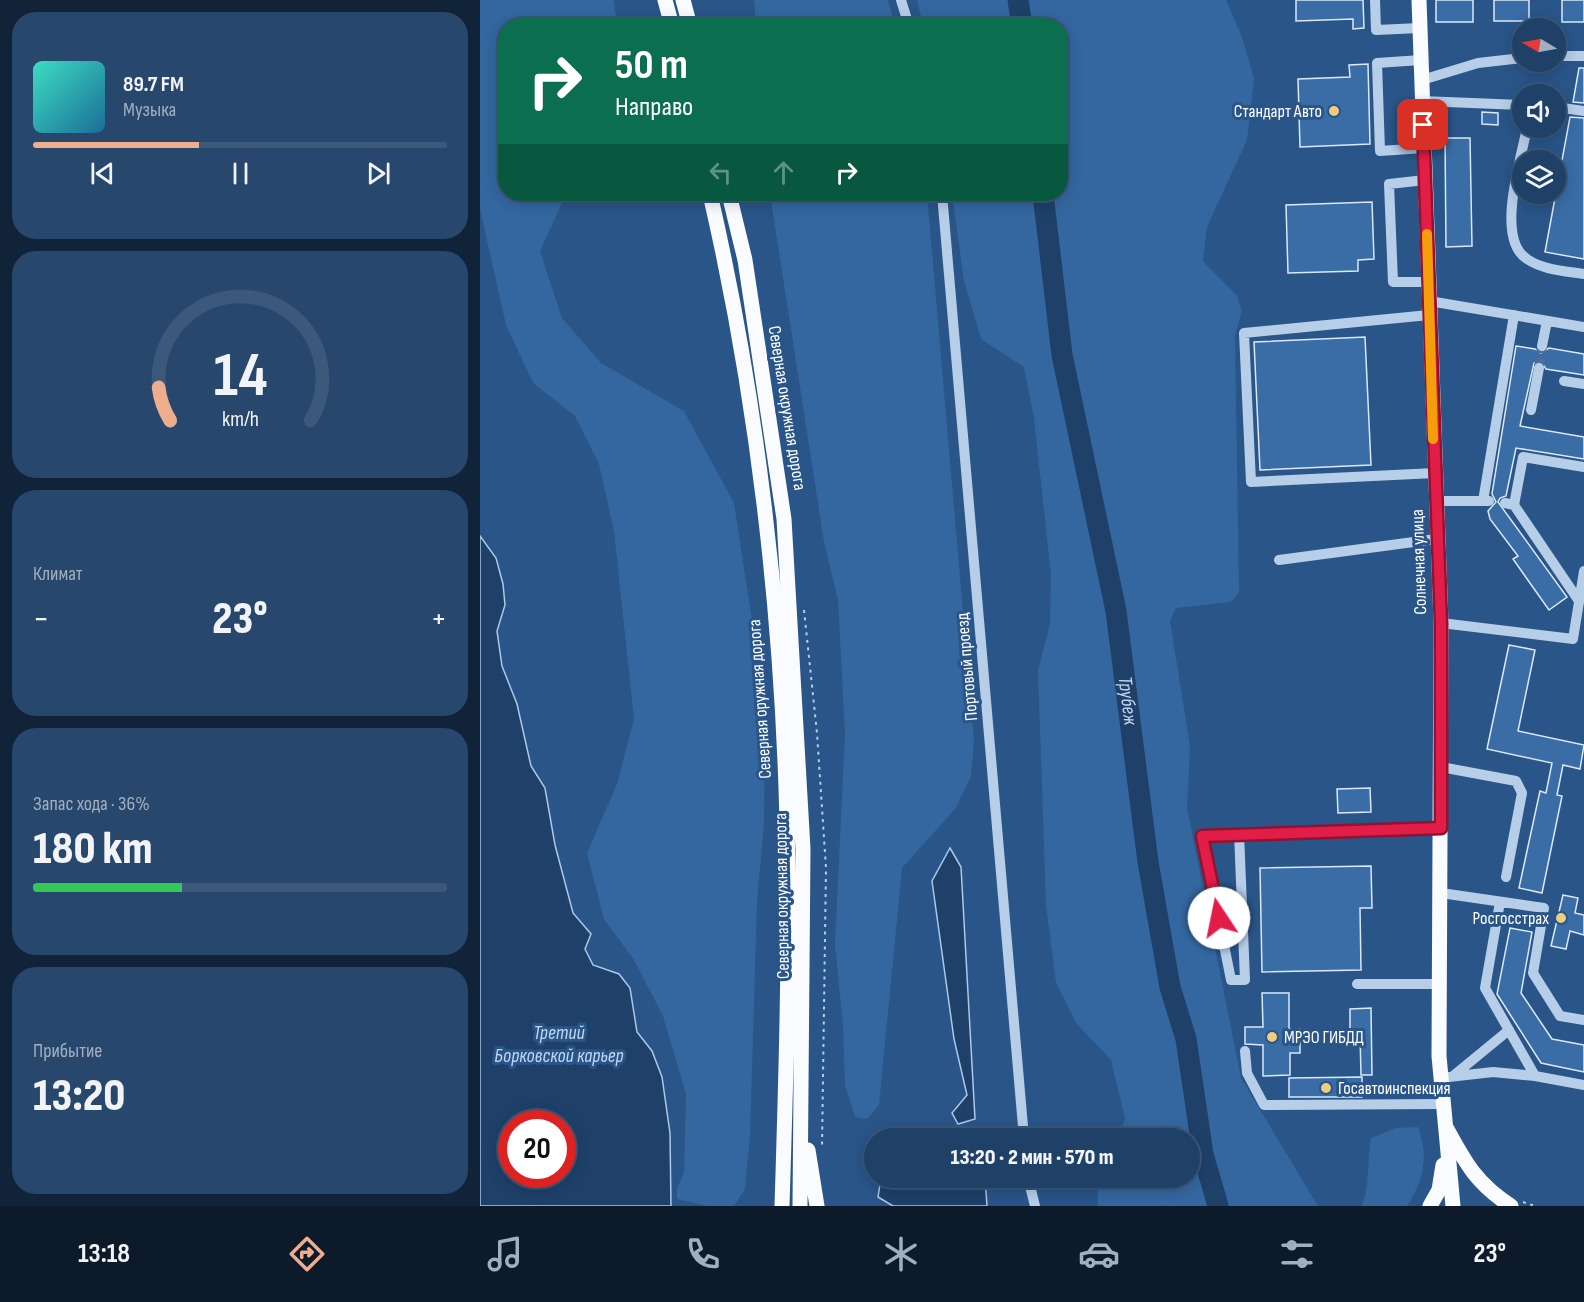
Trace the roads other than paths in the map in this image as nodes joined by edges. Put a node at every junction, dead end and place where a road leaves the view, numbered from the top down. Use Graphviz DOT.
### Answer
graph roads {
  1 [pos="665,0"];
  2 [pos="682,0"];
  3 [pos="902,0"];
  4 [pos="1375,0"];
  5 [pos="1419,0"];
  6 [pos="670,18"];
  7 [pos="688,18"];
  8 [pos="907,18"];
  9 [pos="1420,28"];
  10 [pos="1566,56"];
  11 [pos="1584,56"];
  12 [pos="1512,59"];
  13 [pos="1421,60"];
  14 [pos="1422,80"];
  15 [pos="1422,101"];
  16 [pos="1512,105"];
  17 [pos="1566,109"];
  18 [pos="1584,111"];
  19 [pos="1525,138"];
  20 [pos="1424,148"];
  21 [pos="1425,180"];
  22 [pos="712,201"];
  23 [pos="731,201"];
  24 [pos="943,201"];
  25 [pos="1584,274"];
  26 [pos="1428,282"];
  27 [pos="1429,308"];
  28 [pos="1514,315"];
  29 [pos="1547,321"];
  30 [pos="1584,327"];
  31 [pos="1542,346"];
  32 [pos="1541,374"];
  33 [pos="1564,381"];
  34 [pos="1584,384"];
  35 [pos="1531,410"];
  36 [pos="1584,467"];
  37 [pos="1435,473"];
  38 [pos="1435,501"];
  39 [pos="1436,539"];
  40 [pos="1279,560"];
  41 [pos="1584,571"];
  42 [pos="1579,601"];
  43 [pos="1441,623"];
  44 [pos="1441,767"];
  45 [pos="1441,828"];
  46 [pos="1239,833"];
  47 [pos="1506,877"];
  48 [pos="1441,893"];
  49 [pos="1500,902"];
  50 [pos="1357,984"];
  51 [pos="1439,984"];
  52 [pos="1584,1020"];
  53 [pos="1509,1030"];
  54 [pos="1245,1051"];
  55 [pos="1535,1076"];
  56 [pos="1446,1077"];
  57 [pos="1584,1085"];
  58 [pos="1443,1104"];
  59 [pos="1444,1122"];
  60 [pos="803,1123"];
  61 [pos="1023,1128"];
  62 [pos="1446,1148"];
  63 [pos="1030,1188"];
  64 [pos="782,1206"];
  65 [pos="800,1206"];
  66 [pos="817,1206"];
  67 [pos="1035,1206"];
  68 [pos="1430,1206"];
  69 [pos="1453,1206"];
  70 [pos="1511,1206"];
  1 -- 6 [label="main road"];
  2 -- 7 [label="main road"];
  3 -- 8 [label="street"];
  4 -- 9 [label="street"];
  5 -- 9 [label="main road, Солнечная улица"];
  9 -- 13 [label="main road, Солнечная улица"];
  10 -- 11 [label="street"];
  12 -- 14 [label="street"];
  13 -- 14 [label="main road, Солнечная улица"];
  13 -- 20 [label="street"];
  14 -- 15 [label="main road, Солнечная улица"];
  15 -- 16 [label="street"];
  15 -- 20 [label="main road, Солнечная улица"];
  17 -- 18 [label="street"];
  19 -- 25 [label="street"];
  20 -- 21 [label="main road, Солнечная улица"];
  21 -- 26 [label="main road, Солнечная улица"];
  21 -- 26 [label="street"];
  22 -- 64 [label="main road, Северная оружная дорога"];
  23 -- 60 [label="main road, Северная окружная дорога"];
  24 -- 61 [label="street, Портовый проезд"];
  26 -- 27 [label="main road, Солнечная улица"];
  27 -- 28 [label="street"];
  27 -- 37 [label="main road, Солнечная улица"];
  27 -- 37 [label="street"];
  28 -- 29 [label="street"];
  28 -- 38 [label="street"];
  29 -- 30 [label="street"];
  29 -- 31 [label="street"];
  32 -- 35 [label="street"];
  33 -- 34 [label="street"];
  36 -- 42 [label="street"];
  37 -- 38 [label="main road, Солнечная улица"];
  38 -- 39 [label="main road, Солнечная улица"];
  39 -- 40 [label="street"];
  39 -- 43 [label="main road, Солнечная улица"];
  41 -- 42 [label="street"];
  42 -- 43 [label="street"];
  43 -- 44 [label="main road, Солнечная улица"];
  44 -- 45 [label="main road, Солнечная улица"];
  44 -- 47 [label="street"];
  45 -- 46 [label="street"];
  45 -- 48 [label="main road, Солнечная улица"];
  46 -- 46 [label="street"];
  48 -- 49 [label="street"];
  48 -- 51 [label="main road, Солнечная улица"];
  49 -- 52 [label="street"];
  49 -- 53 [label="street"];
  50 -- 51 [label="street"];
  51 -- 56 [label="main road, Солнечная улица"];
  53 -- 55 [label="street"];
  53 -- 56 [label="street"];
  54 -- 58 [label="street"];
  55 -- 56 [label="street"];
  55 -- 57 [label="street"];
  56 -- 58 [label="main road, Солнечная улица"];
  58 -- 59 [label="main road, Солнечная улица"];
  59 -- 62 [label="main road, Солнечная улица"];
  59 -- 70 [label="main road, Солнечная улица"];
  60 -- 65 [label="main road, Северная окружная дорога"];
  60 -- 66 [label="main road"];
  62 -- 68 [label="main road"];
  62 -- 69 [label="main road, Солнечная улица"];
  63 -- 67 [label="street"];
}
